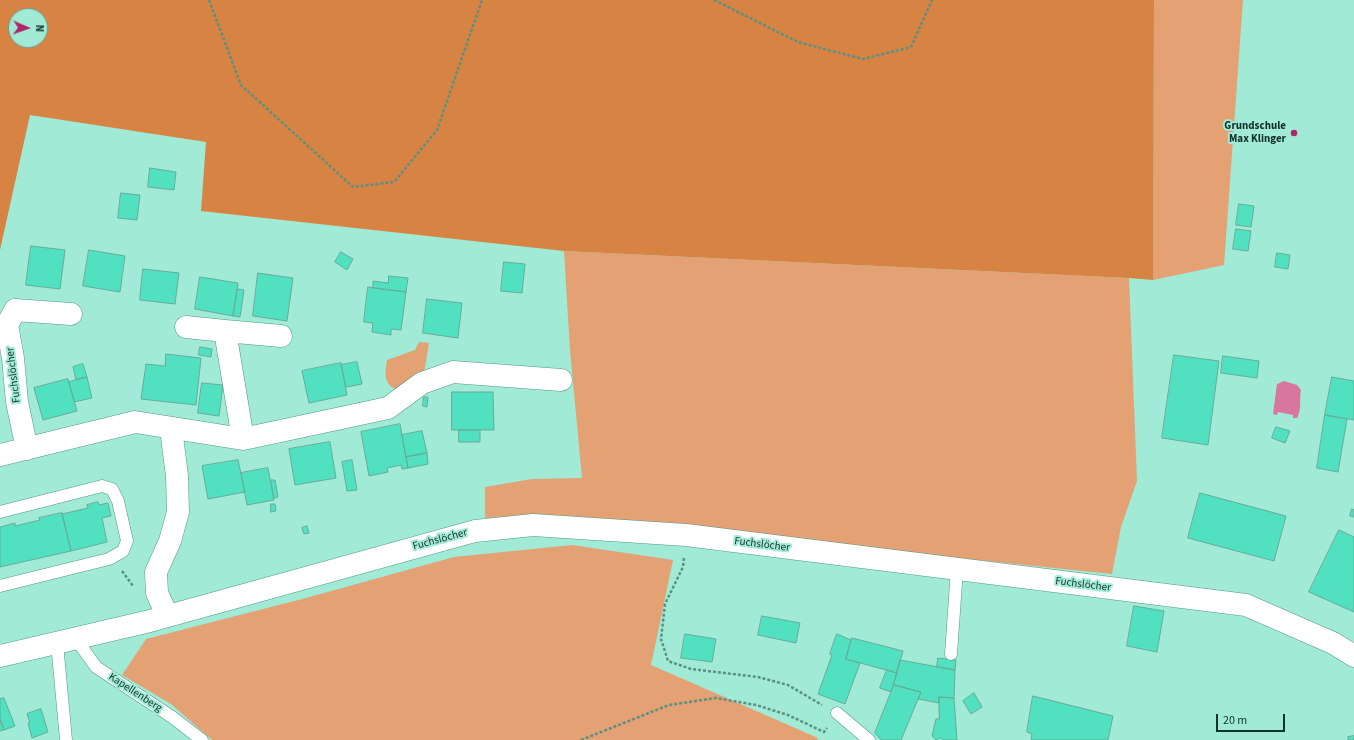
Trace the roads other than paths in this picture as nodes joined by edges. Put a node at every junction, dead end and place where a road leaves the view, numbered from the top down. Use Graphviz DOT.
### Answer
graph roads {
  1 [pos="71,314"];
  2 [pos="186,327"];
  3 [pos="225,331"];
  4 [pos="281,336"];
  5 [pos="561,380"];
  6 [pos="171,429"];
  7 [pos="243,439"];
  8 [pos="26,448"];
  9 [pos="0,455"];
  10 [pos="0,512"];
  11 [pos="957,569"];
  12 [pos="0,586"];
  13 [pos="167,615"];
  14 [pos="67,641"];
  15 [pos="951,654"];
  16 [pos="0,656"];
  17 [pos="1354,656"];
  18 [pos="837,713"];
  19 [pos="66,740"];
  20 [pos="202,740"];
  21 [pos="868,740"];
  1 -- 8 [label="street, Fuchslöcher"];
  2 -- 3 [label="street"];
  3 -- 4 [label="street"];
  3 -- 7 [label="street"];
  5 -- 7 [label="street"];
  6 -- 7 [label="street"];
  6 -- 8 [label="street"];
  6 -- 13 [label="street"];
  8 -- 9 [label="street"];
  10 -- 12 [label="lane"];
  11 -- 13 [label="street, Fuchslöcher"];
  11 -- 15 [label="lane"];
  11 -- 17 [label="street, Fuchslöcher"];
  13 -- 14 [label="street, Fuchslöcher"];
  14 -- 16 [label="street, Fuchslöcher"];
  14 -- 19 [label="lane"];
  14 -- 20 [label="lane, Kapellenberg"];
  18 -- 21 [label="lane"];
}
